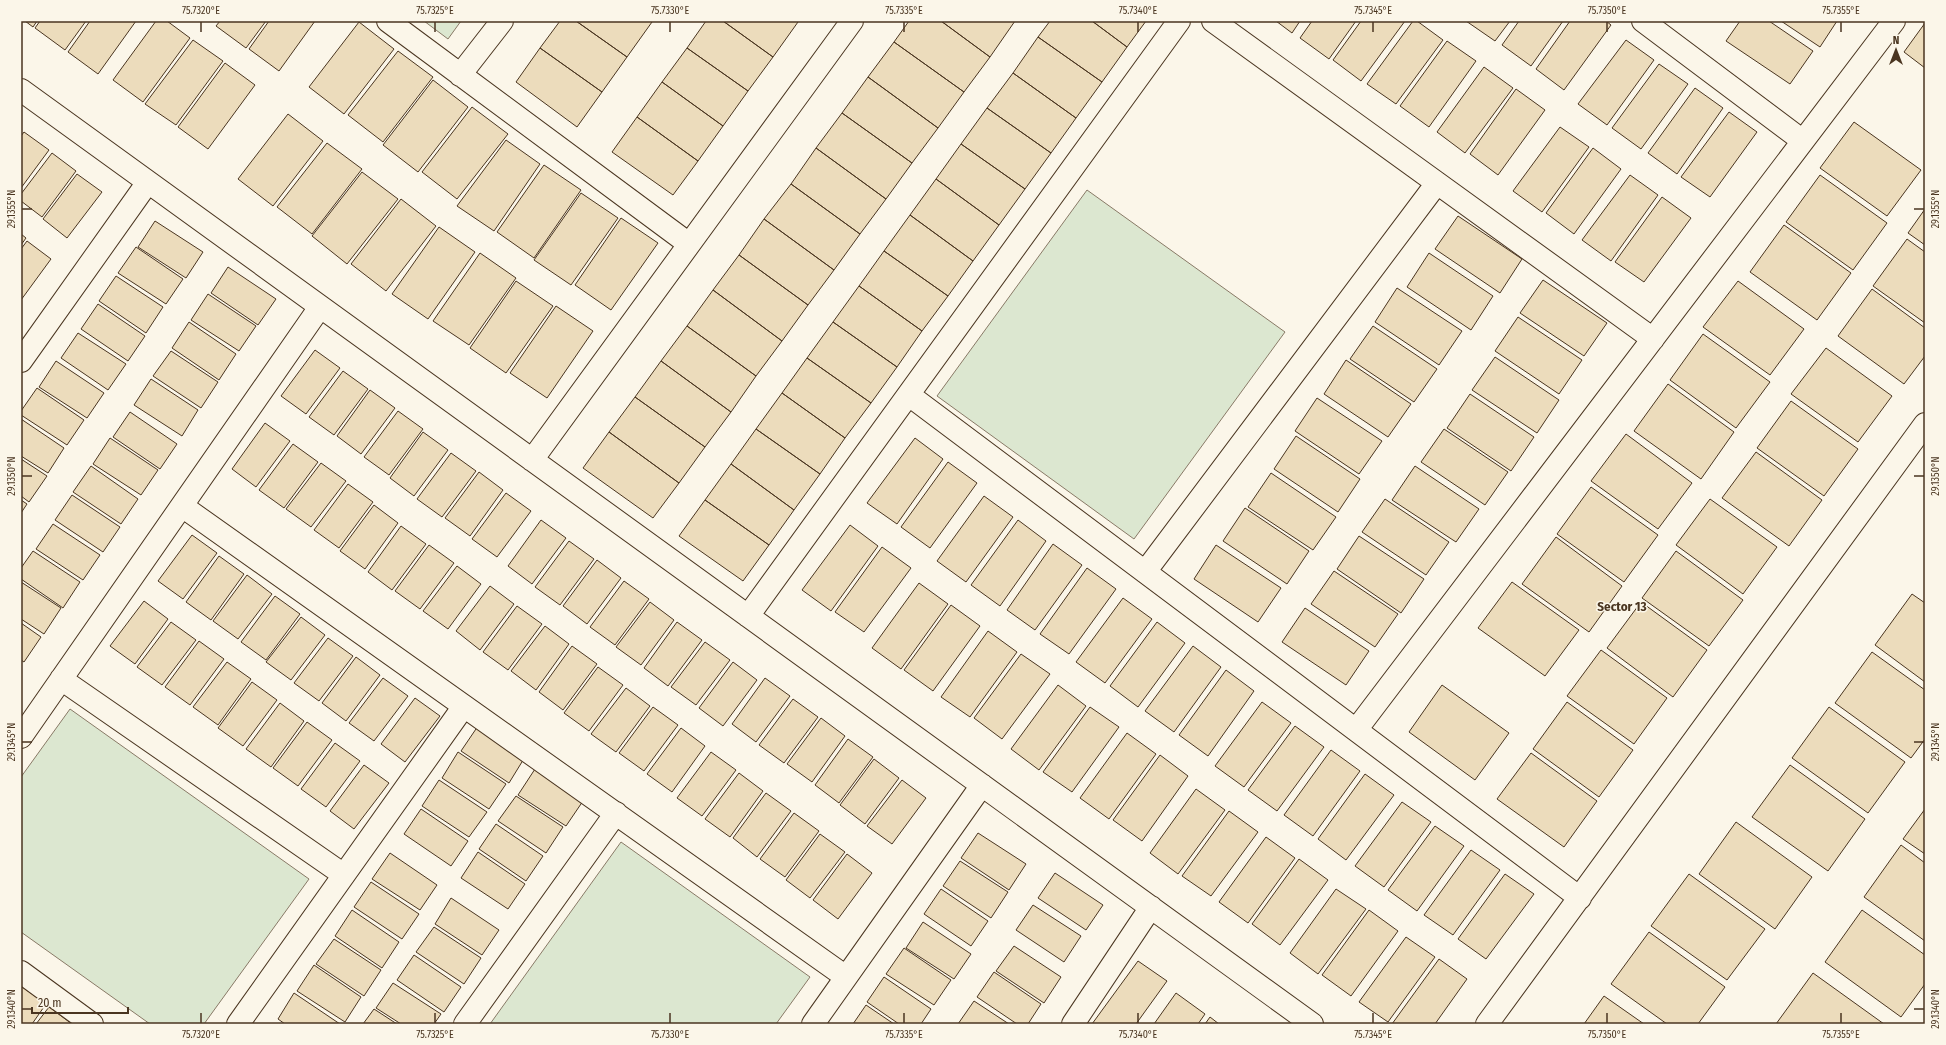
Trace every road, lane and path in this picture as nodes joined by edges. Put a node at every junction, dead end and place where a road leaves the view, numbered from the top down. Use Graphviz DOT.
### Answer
graph roads {
  1 [pos="388,21"];
  2 [pos="502,21"];
  3 [pos="852,21"];
  4 [pos="1179,21"];
  5 [pos="1213,21"];
  6 [pos="1643,21"];
  7 [pos="1894,21"];
  8 [pos="460,75"];
  9 [pos="21,90"];
  10 [pos="1803,141"];
  11 [pos="148,182"];
  12 [pos="1437,183"];
  13 [pos="689,244"];
  14 [pos="320,307"];
  15 [pos="1653,339"];
  16 [pos="21,360"];
  17 [pos="909,395"];
  18 [pos="1925,424"];
  19 [pos="532,460"];
  20 [pos="182,506"];
  21 [pos="1145,572"];
  22 [pos="748,616"];
  23 [pos="61,679"];
  24 [pos="464,706"];
  25 [pos="1356,730"];
  26 [pos="21,737"];
  27 [pos="982,785"];
  28 [pos="616,813"];
  29 [pos="344,875"];
  30 [pos="1580,898"];
  31 [pos="1151,907"];
  32 [pos="21,972"];
  33 [pos="846,977"];
  34 [pos="92,1024"];
  35 [pos="238,1024"];
  36 [pos="465,1024"];
  37 [pos="813,1024"];
  38 [pos="1073,1024"];
  39 [pos="1312,1024"];
  40 [pos="1487,1024"];
  1 -- 8 [label="street"];
  2 -- 8 [label="street"];
  3 -- 13 [label="street"];
  4 -- 17 [label="street"];
  5 -- 12 [label="street"];
  6 -- 10 [label="street"];
  7 -- 10 [label="street"];
  8 -- 13 [label="street"];
  9 -- 11 [label="street"];
  10 -- 15 [label="street"];
  11 -- 14 [label="street"];
  11 -- 16 [label="street"];
  12 -- 15 [label="street"];
  12 -- 21 [label="street"];
  13 -- 19 [label="street"];
  14 -- 19 [label="street"];
  14 -- 20 [label="street"];
  15 -- 25 [label="street"];
  17 -- 21 [label="street"];
  17 -- 22 [label="street"];
  18 -- 30 [label="street"];
  19 -- 22 [label="street"];
  20 -- 23 [label="street"];
  20 -- 24 [label="street"];
  21 -- 25 [label="street"];
  22 -- 27 [label="street"];
  23 -- 26 [label="street"];
  23 -- 29 [label="street"];
  24 -- 28 [label="street"];
  24 -- 29 [label="street"];
  25 -- 30 [label="street"];
  27 -- 31 [label="street"];
  27 -- 33 [label="street"];
  28 -- 33 [label="street"];
  28 -- 36 [label="street"];
  29 -- 35 [label="street"];
  30 -- 40 [label="street"];
  31 -- 38 [label="street"];
  31 -- 39 [label="street"];
  32 -- 34 [label="street"];
  33 -- 37 [label="street"];
}
